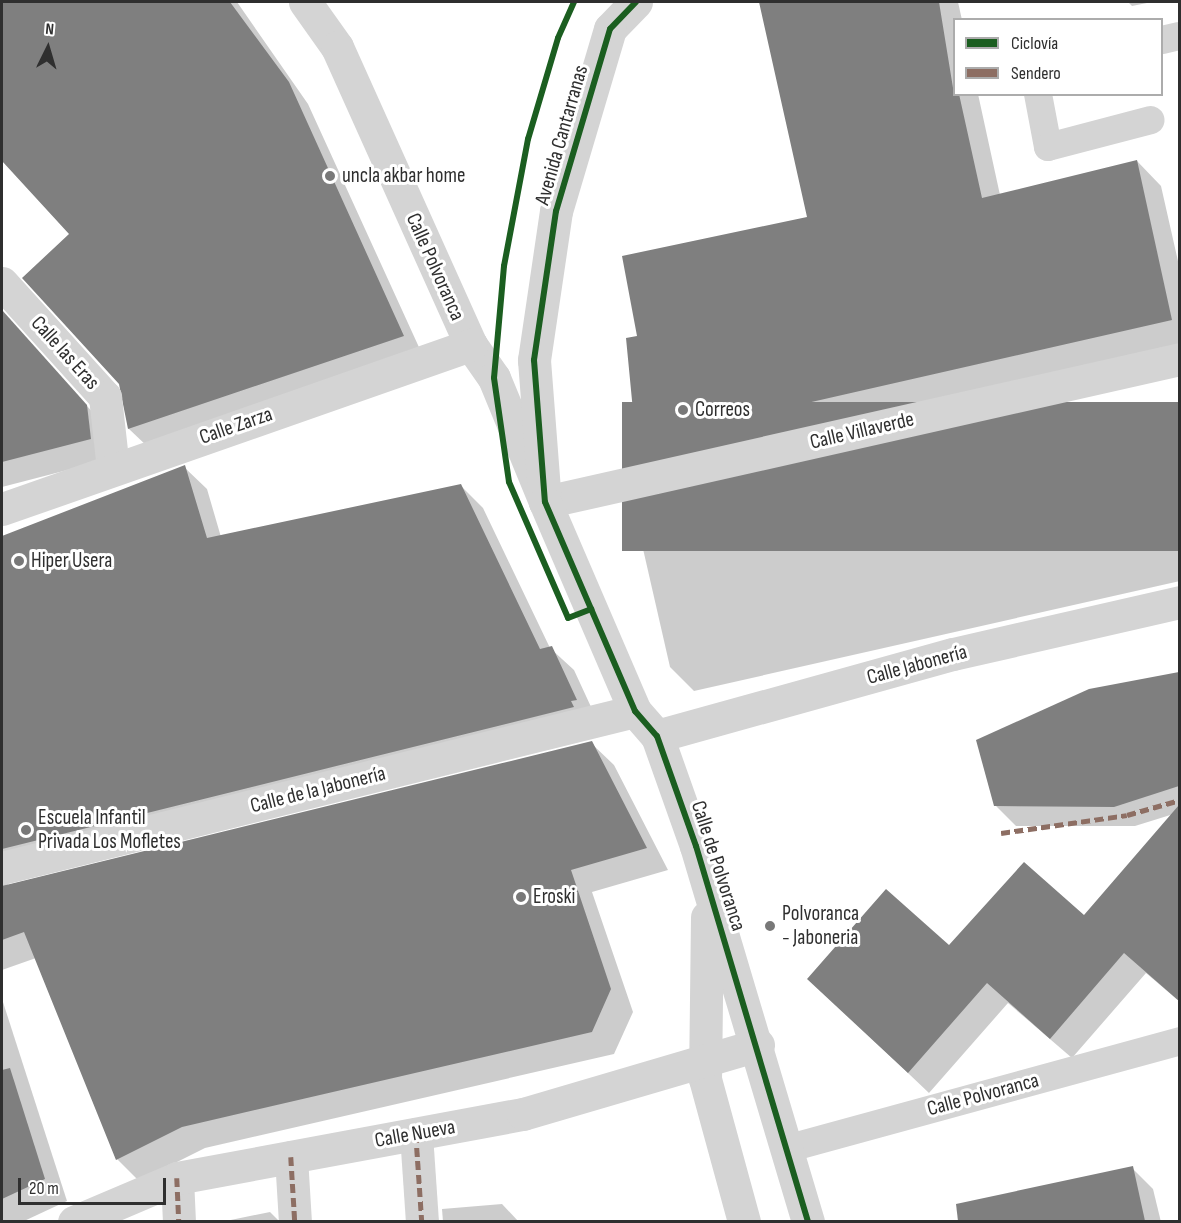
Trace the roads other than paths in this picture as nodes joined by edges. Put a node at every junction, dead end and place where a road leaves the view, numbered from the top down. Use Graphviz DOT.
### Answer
graph roads {
  1 [pos="304,2"];
  2 [pos="636,2"];
  3 [pos="1179,36"];
  4 [pos="1163,40"];
  5 [pos="1038,96"];
  6 [pos="1151,120"];
  7 [pos="2,283"];
  8 [pos="471,345"];
  9 [pos="1179,359"];
  10 [pos="534,360"];
  11 [pos="113,468"];
  12 [pos="545,502"];
  13 [pos="2,509"];
  14 [pos="1179,602"];
  15 [pos="635,711"];
  16 [pos="657,736"];
  17 [pos="2,868"];
  18 [pos="707,887"];
  19 [pos="1179,1041"];
  20 [pos="758,1045"];
  21 [pos="705,1060"];
  22 [pos="416,1134"];
  23 [pos="786,1149"];
  24 [pos="291,1157"];
  25 [pos="177,1178"];
  26 [pos="74,1221"];
  27 [pos="179,1221"];
  28 [pos="295,1221"];
  29 [pos="422,1221"];
  30 [pos="744,1221"];
  31 [pos="808,1221"];
  1 -- 8 [label="street, Calle Polvoranca"];
  2 -- 10 [label="street, Avenida Cantarranas"];
  3 -- 4 [label="lane"];
  5 -- 6 [label="lane"];
  7 -- 11 [label="street, Calle las Eras"];
  8 -- 11 [label="street, Calle Zarza"];
  8 -- 12 [label="street, Calle Polvoranca"];
  9 -- 12 [label="street, Calle Villaverde"];
  10 -- 12 [label="street, Calle de Polvoranca"];
  11 -- 13 [label="street, Calle Zarza"];
  12 -- 15 [label="street, Calle de Polvoranca"];
  14 -- 16 [label="street, Calle Jabonería"];
  15 -- 16 [label="street, Calle de Polvoranca"];
  15 -- 17 [label="street, Calle de la Jabonería"];
  16 -- 18 [label="street, Calle de Polvoranca"];
  18 -- 20 [label="street, Calle de Polvoranca"];
  18 -- 21 [label="street, Calle de Polvoranca"];
  19 -- 23 [label="lane, Calle Polvoranca"];
  20 -- 21 [label="street, Calle Nueva"];
  20 -- 23 [label="street, Calle de Polvoranca"];
  21 -- 22 [label="street, Calle Nueva"];
  21 -- 30 [label="street, Calle de Polvoranca"];
  22 -- 24 [label="street, Calle Nueva"];
  22 -- 29 [label="street"];
  23 -- 31 [label="street, Calle de Polvoranca"];
  24 -- 25 [label="street, Calle Nueva"];
  24 -- 28 [label="street"];
  25 -- 26 [label="street, Calle Nueva"];
  25 -- 27 [label="street"];
}
